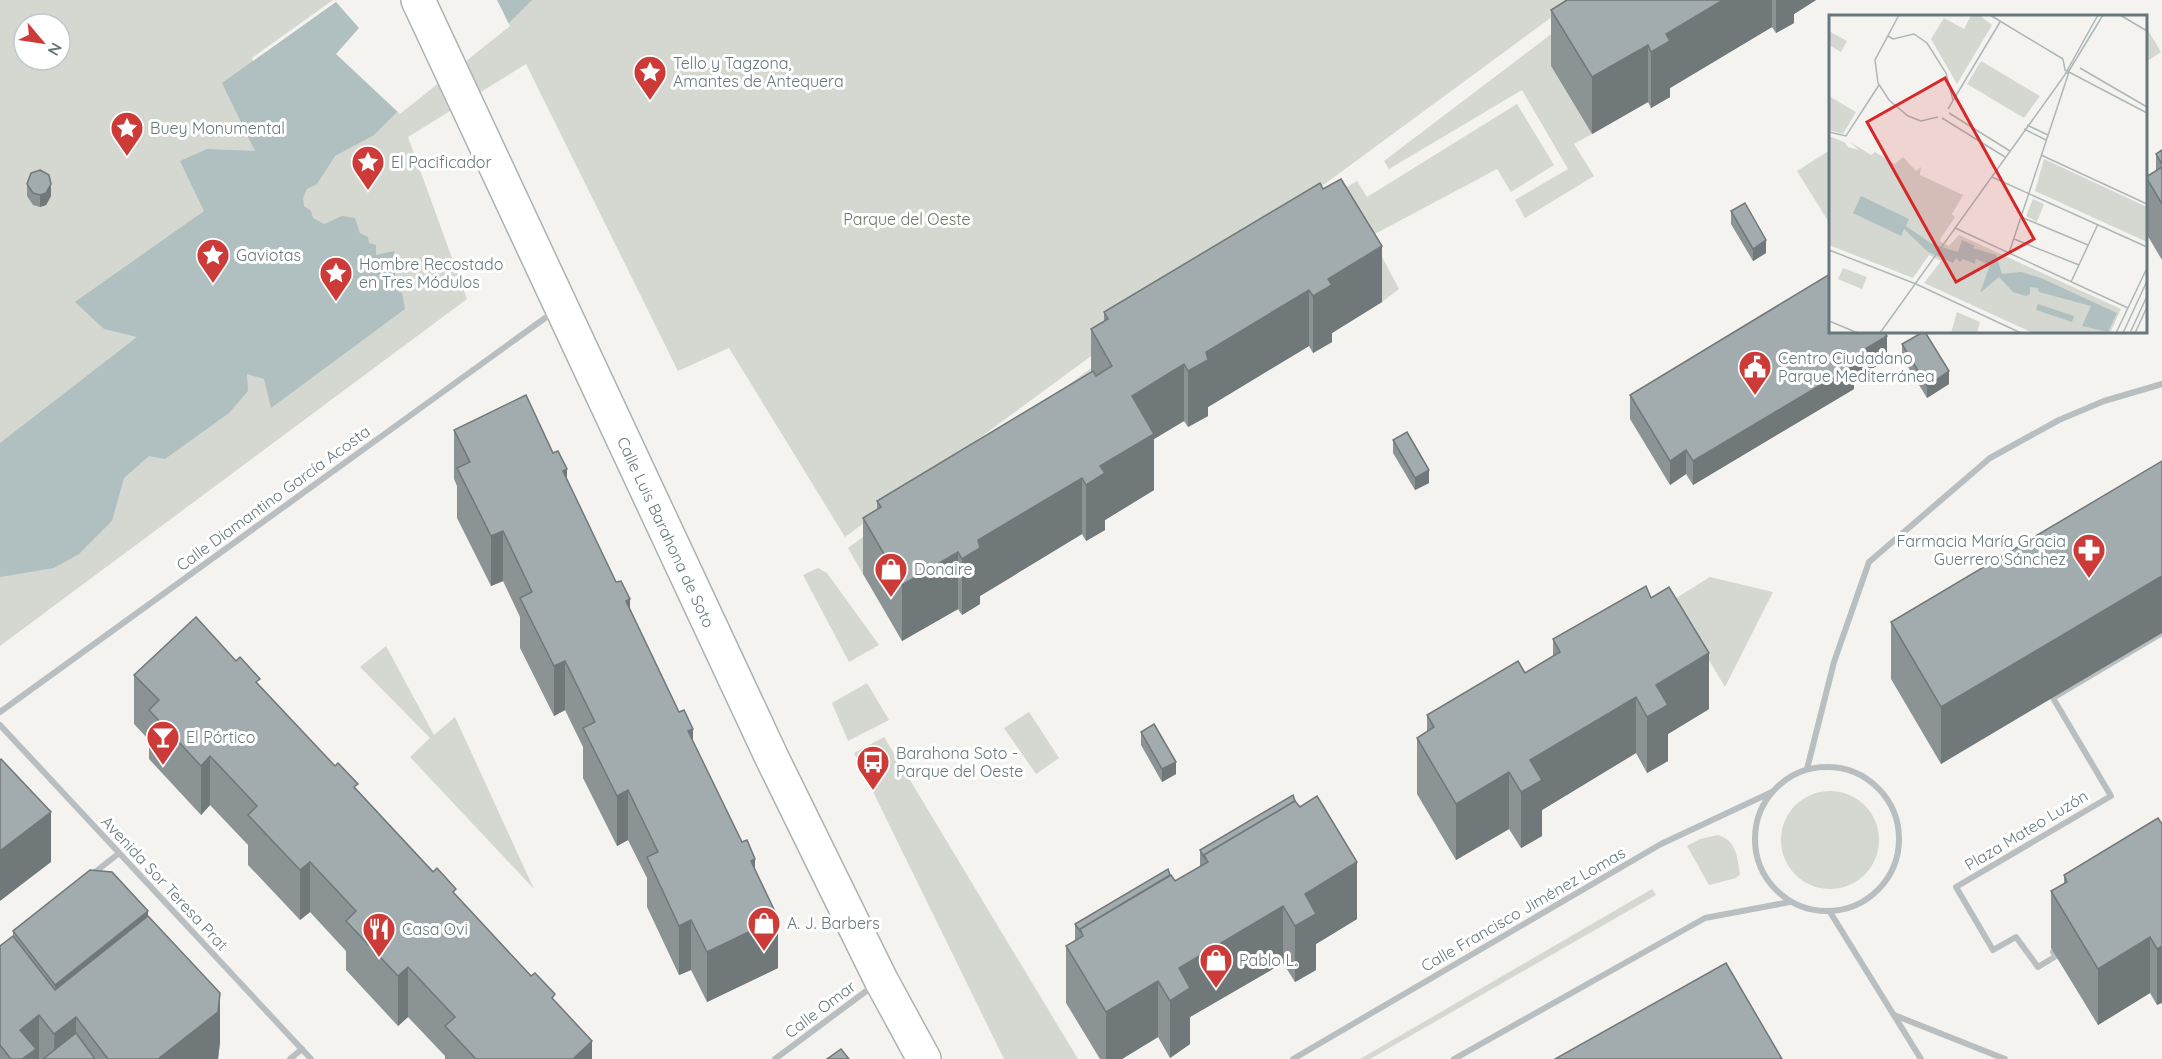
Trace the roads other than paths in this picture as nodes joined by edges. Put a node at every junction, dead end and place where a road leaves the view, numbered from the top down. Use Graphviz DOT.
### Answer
graph roads {
  1 [pos="418,0"];
  2 [pos="562,306"];
  3 [pos="2162,384"];
  4 [pos="2162,633"];
  5 [pos="0,712"];
  6 [pos="0,725"];
  7 [pos="1807,769"];
  8 [pos="1772,792"];
  9 [pos="118,854"];
  10 [pos="83,881"];
  11 [pos="1790,902"];
  12 [pos="1830,912"];
  13 [pos="2059,943"];
  14 [pos="881,980"];
  15 [pos="1894,1015"];
  16 [pos="302,1049"];
  17 [pos="290,1059"];
  18 [pos="311,1059"];
  19 [pos="775,1059"];
  20 [pos="924,1059"];
  21 [pos="1293,1059"];
  22 [pos="1454,1059"];
  23 [pos="1921,1059"];
  24 [pos="2005,1059"];
  1 -- 2 [label="main road, Calle Luis Barahona de Soto"];
  2 -- 5 [label="street, Calle Diamantino García Acosta"];
  2 -- 14 [label="main road, Calle Luis Barahona de Soto"];
  3 -- 7 [label="street"];
  4 -- 13 [label="street, Plaza Mateo Luzón"];
  6 -- 9 [label="street, Avenida Sor Teresa Prat"];
  7 -- 8 [label="street"];
  7 -- 12 [label="street"];
  8 -- 11 [label="street"];
  8 -- 21 [label="street, Calle Francisco Jiménez Lomas"];
  9 -- 10 [label="street"];
  9 -- 16 [label="street, Avenida Sor Teresa Prat"];
  11 -- 12 [label="street"];
  11 -- 22 [label="street"];
  12 -- 15 [label="street"];
  14 -- 19 [label="street, Calle Omar"];
  14 -- 20 [label="main road, Calle Luis Barahona de Soto"];
  15 -- 23 [label="street"];
  15 -- 24 [label="street"];
  16 -- 17 [label="street"];
  16 -- 18 [label="street, Avenida Sor Teresa Prat"];
}
